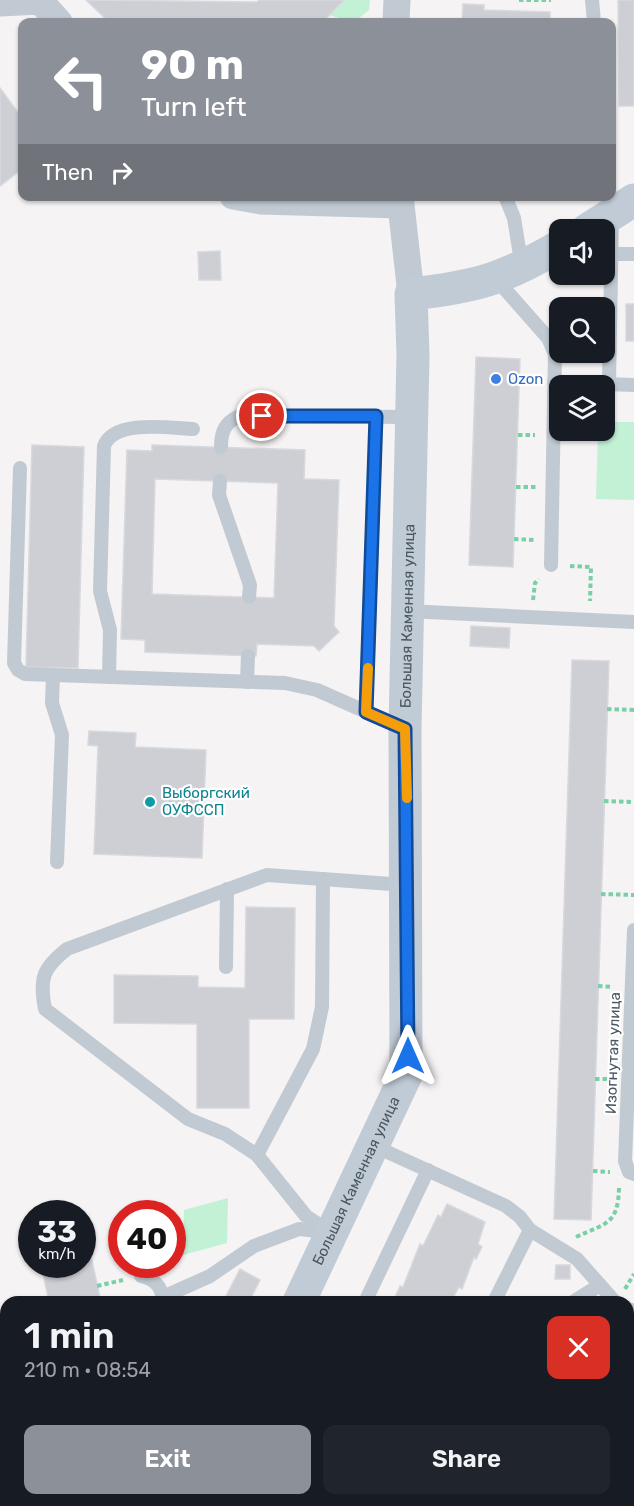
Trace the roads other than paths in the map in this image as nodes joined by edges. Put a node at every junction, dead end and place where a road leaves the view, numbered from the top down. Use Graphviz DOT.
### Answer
graph roads {
  1 [pos="397,0"];
  2 [pos="592,0"];
  3 [pos="40,1"];
  4 [pos="0,3"];
  5 [pos="55,18"];
  6 [pos="396,18"];
  7 [pos="594,18"];
  8 [pos="261,201"];
  9 [pos="400,201"];
  10 [pos="507,201"];
  11 [pos="549,252"];
  12 [pos="615,254"];
  13 [pos="634,254"];
  14 [pos="509,274"];
  15 [pos="611,285"];
  16 [pos="411,294"];
  17 [pos="554,375"];
  18 [pos="609,375"];
  19 [pos="615,384"];
  20 [pos="634,385"];
  21 [pos="376,416"];
  22 [pos="412,417"];
  23 [pos="193,429"];
  24 [pos="553,441"];
  25 [pos="221,447"];
  26 [pos="20,468"];
  27 [pos="220,481"];
  28 [pos="550,565"];
  29 [pos="249,597"];
  30 [pos="407,611"];
  31 [pos="634,622"];
  32 [pos="248,656"];
  33 [pos="53,675"];
  34 [pos="109,677"];
  35 [pos="247,682"];
  36 [pos="366,712"];
  37 [pos="405,729"];
  38 [pos="57,862"];
  39 [pos="323,879"];
  40 [pos="407,885"];
  41 [pos="227,890"];
  42 [pos="634,930"];
  43 [pos="226,967"];
  44 [pos="374,1146"];
  45 [pos="257,1155"];
  46 [pos="428,1170"];
  47 [pos="634,1174"];
  48 [pos="530,1230"];
  49 [pos="332,1233"];
  50 [pos="149,1278"];
  51 [pos="600,1285"];
  52 [pos="163,1296"];
  53 [pos="170,1296"];
  54 [pos="302,1296"];
  55 [pos="368,1296"];
  56 [pos="497,1296"];
  57 [pos="583,1296"];
  58 [pos="610,1296"];
  1 -- 6 [label="street"];
  2 -- 7 [label="lane"];
  3 -- 4 [label="street"];
  3 -- 5 [label="street"];
  8 -- 9 [label="street"];
  9 -- 16 [label="street, Большая Каменная улица"];
  10 -- 14 [label="lane"];
  11 -- 14 [label="street"];
  12 -- 13 [label="lane"];
  14 -- 16 [label="street"];
  14 -- 17 [label="lane"];
  15 -- 18 [label="lane"];
  16 -- 22 [label="street, Большая Каменная улица"];
  19 -- 20 [label="lane"];
  21 -- 22 [label="lane"];
  21 -- 25 [label="lane"];
  21 -- 36 [label="lane"];
  22 -- 30 [label="street, Большая Каменная улица"];
  23 -- 34 [label="lane"];
  24 -- 28 [label="lane"];
  26 -- 33 [label="lane"];
  27 -- 29 [label="lane"];
  30 -- 31 [label="lane"];
  30 -- 37 [label="street, Большая Каменная улица"];
  32 -- 35 [label="lane"];
  33 -- 34 [label="lane"];
  33 -- 38 [label="lane"];
  34 -- 35 [label="lane"];
  35 -- 36 [label="lane"];
  36 -- 37 [label="lane"];
  37 -- 40 [label="street, Большая Каменная улица"];
  39 -- 40 [label="lane"];
  39 -- 41 [label="lane"];
  39 -- 45 [label="lane"];
  40 -- 44 [label="street, Большая Каменная улица"];
  41 -- 43 [label="lane"];
  41 -- 45 [label="lane"];
  42 -- 47 [label="lane, Изогнутая улица"];
  44 -- 46 [label="lane"];
  44 -- 49 [label="street, Большая Каменная улица"];
  45 -- 49 [label="lane"];
  46 -- 48 [label="lane"];
  46 -- 55 [label="lane"];
  48 -- 51 [label="lane"];
  48 -- 56 [label="lane"];
  49 -- 53 [label="lane"];
  49 -- 54 [label="street, Большая Каменная улица"];
  50 -- 52 [label="lane"];
  51 -- 57 [label="lane"];
  51 -- 58 [label="lane"];
}
